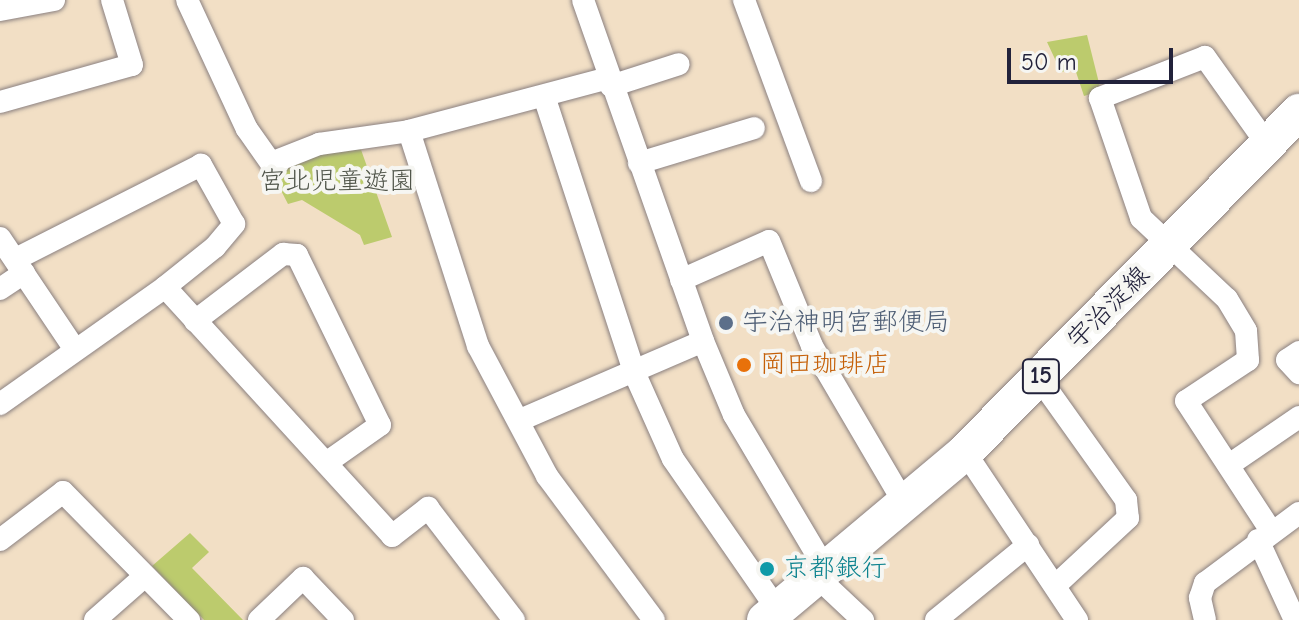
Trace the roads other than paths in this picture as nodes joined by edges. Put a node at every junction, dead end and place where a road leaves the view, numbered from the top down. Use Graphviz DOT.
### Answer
graph roads {
  1 [pos="54,0"];
  2 [pos="112,0"];
  3 [pos="187,0"];
  4 [pos="583,0"];
  5 [pos="744,0"];
  6 [pos="0,10"];
  7 [pos="679,64"];
  8 [pos="609,82"];
  9 [pos="544,96"];
  10 [pos="0,102"];
  11 [pos="1299,112"];
  12 [pos="754,128"];
  13 [pos="409,131"];
  14 [pos="1267,144"];
  15 [pos="639,163"];
  16 [pos="811,181"];
  17 [pos="0,238"];
  18 [pos="1171,246"];
  19 [pos="20,266"];
  20 [pos="681,280"];
  21 [pos="165,287"];
  22 [pos="0,289"];
  23 [pos="195,321"];
  24 [pos="703,341"];
  25 [pos="74,348"];
  26 [pos="1299,352"];
  27 [pos="634,372"];
  28 [pos="1299,373"];
  29 [pos="1039,378"];
  30 [pos="0,404"];
  31 [pos="1299,417"];
  32 [pos="520,420"];
  33 [pos="965,452"];
  34 [pos="326,463"];
  35 [pos="1229,465"];
  36 [pos="904,503"];
  37 [pos="1299,513"];
  38 [pos="1264,536"];
  39 [pos="0,540"];
  40 [pos="1028,545"];
  41 [pos="820,572"];
  42 [pos="144,577"];
  43 [pos="1056,585"];
  44 [pos="1292,595"];
  45 [pos="771,614"];
  46 [pos="95,620"];
  47 [pos="189,620"];
  48 [pos="259,620"];
  49 [pos="343,620"];
  50 [pos="514,620"];
  51 [pos="654,620"];
  52 [pos="863,620"];
  53 [pos="936,620"];
  54 [pos="1077,620"];
  55 [pos="1205,620"];
  56 [pos="1295,620"];
  1 -- 6 [label="street"];
  2 -- 10 [label="street"];
  3 -- 13 [label="street"];
  4 -- 8 [label="street"];
  5 -- 16 [label="street"];
  7 -- 8 [label="street"];
  8 -- 9 [label="street"];
  8 -- 15 [label="street"];
  9 -- 13 [label="street"];
  9 -- 27 [label="street"];
  11 -- 14 [label="main road, 宇治淀線 / 15"];
  12 -- 15 [label="street"];
  13 -- 32 [label="street"];
  14 -- 18 [label="main road, 宇治淀線 / 15"];
  14 -- 18 [label="street"];
  15 -- 20 [label="street"];
  17 -- 19 [label="street"];
  18 -- 29 [label="main road, 宇治淀線 / 15"];
  18 -- 35 [label="street"];
  19 -- 21 [label="street"];
  19 -- 22 [label="street"];
  19 -- 25 [label="street"];
  20 -- 24 [label="street"];
  20 -- 36 [label="street"];
  21 -- 23 [label="street"];
  21 -- 25 [label="street"];
  23 -- 34 [label="street"];
  23 -- 34 [label="street"];
  24 -- 27 [label="street"];
  24 -- 41 [label="street"];
  25 -- 30 [label="street"];
  26 -- 28 [label="street"];
  27 -- 32 [label="street"];
  27 -- 45 [label="street"];
  29 -- 33 [label="main road, 宇治淀線 / 15"];
  29 -- 43 [label="street"];
  31 -- 35 [label="street"];
  32 -- 51 [label="street"];
  33 -- 36 [label="main road, 宇治淀線 / 15"];
  33 -- 40 [label="street"];
  34 -- 50 [label="street"];
  35 -- 38 [label="street"];
  36 -- 41 [label="main road, 宇治淀線 / 15"];
  37 -- 38 [label="street"];
  38 -- 44 [label="street"];
  38 -- 55 [label="street"];
  39 -- 42 [label="street"];
  40 -- 43 [label="street"];
  40 -- 53 [label="street"];
  41 -- 45 [label="main road, 宇治淀線 / 15"];
  41 -- 52 [label="street"];
  42 -- 46 [label="street"];
  42 -- 47 [label="street"];
  43 -- 54 [label="street"];
  44 -- 56 [label="street"];
  48 -- 49 [label="street"];
}
